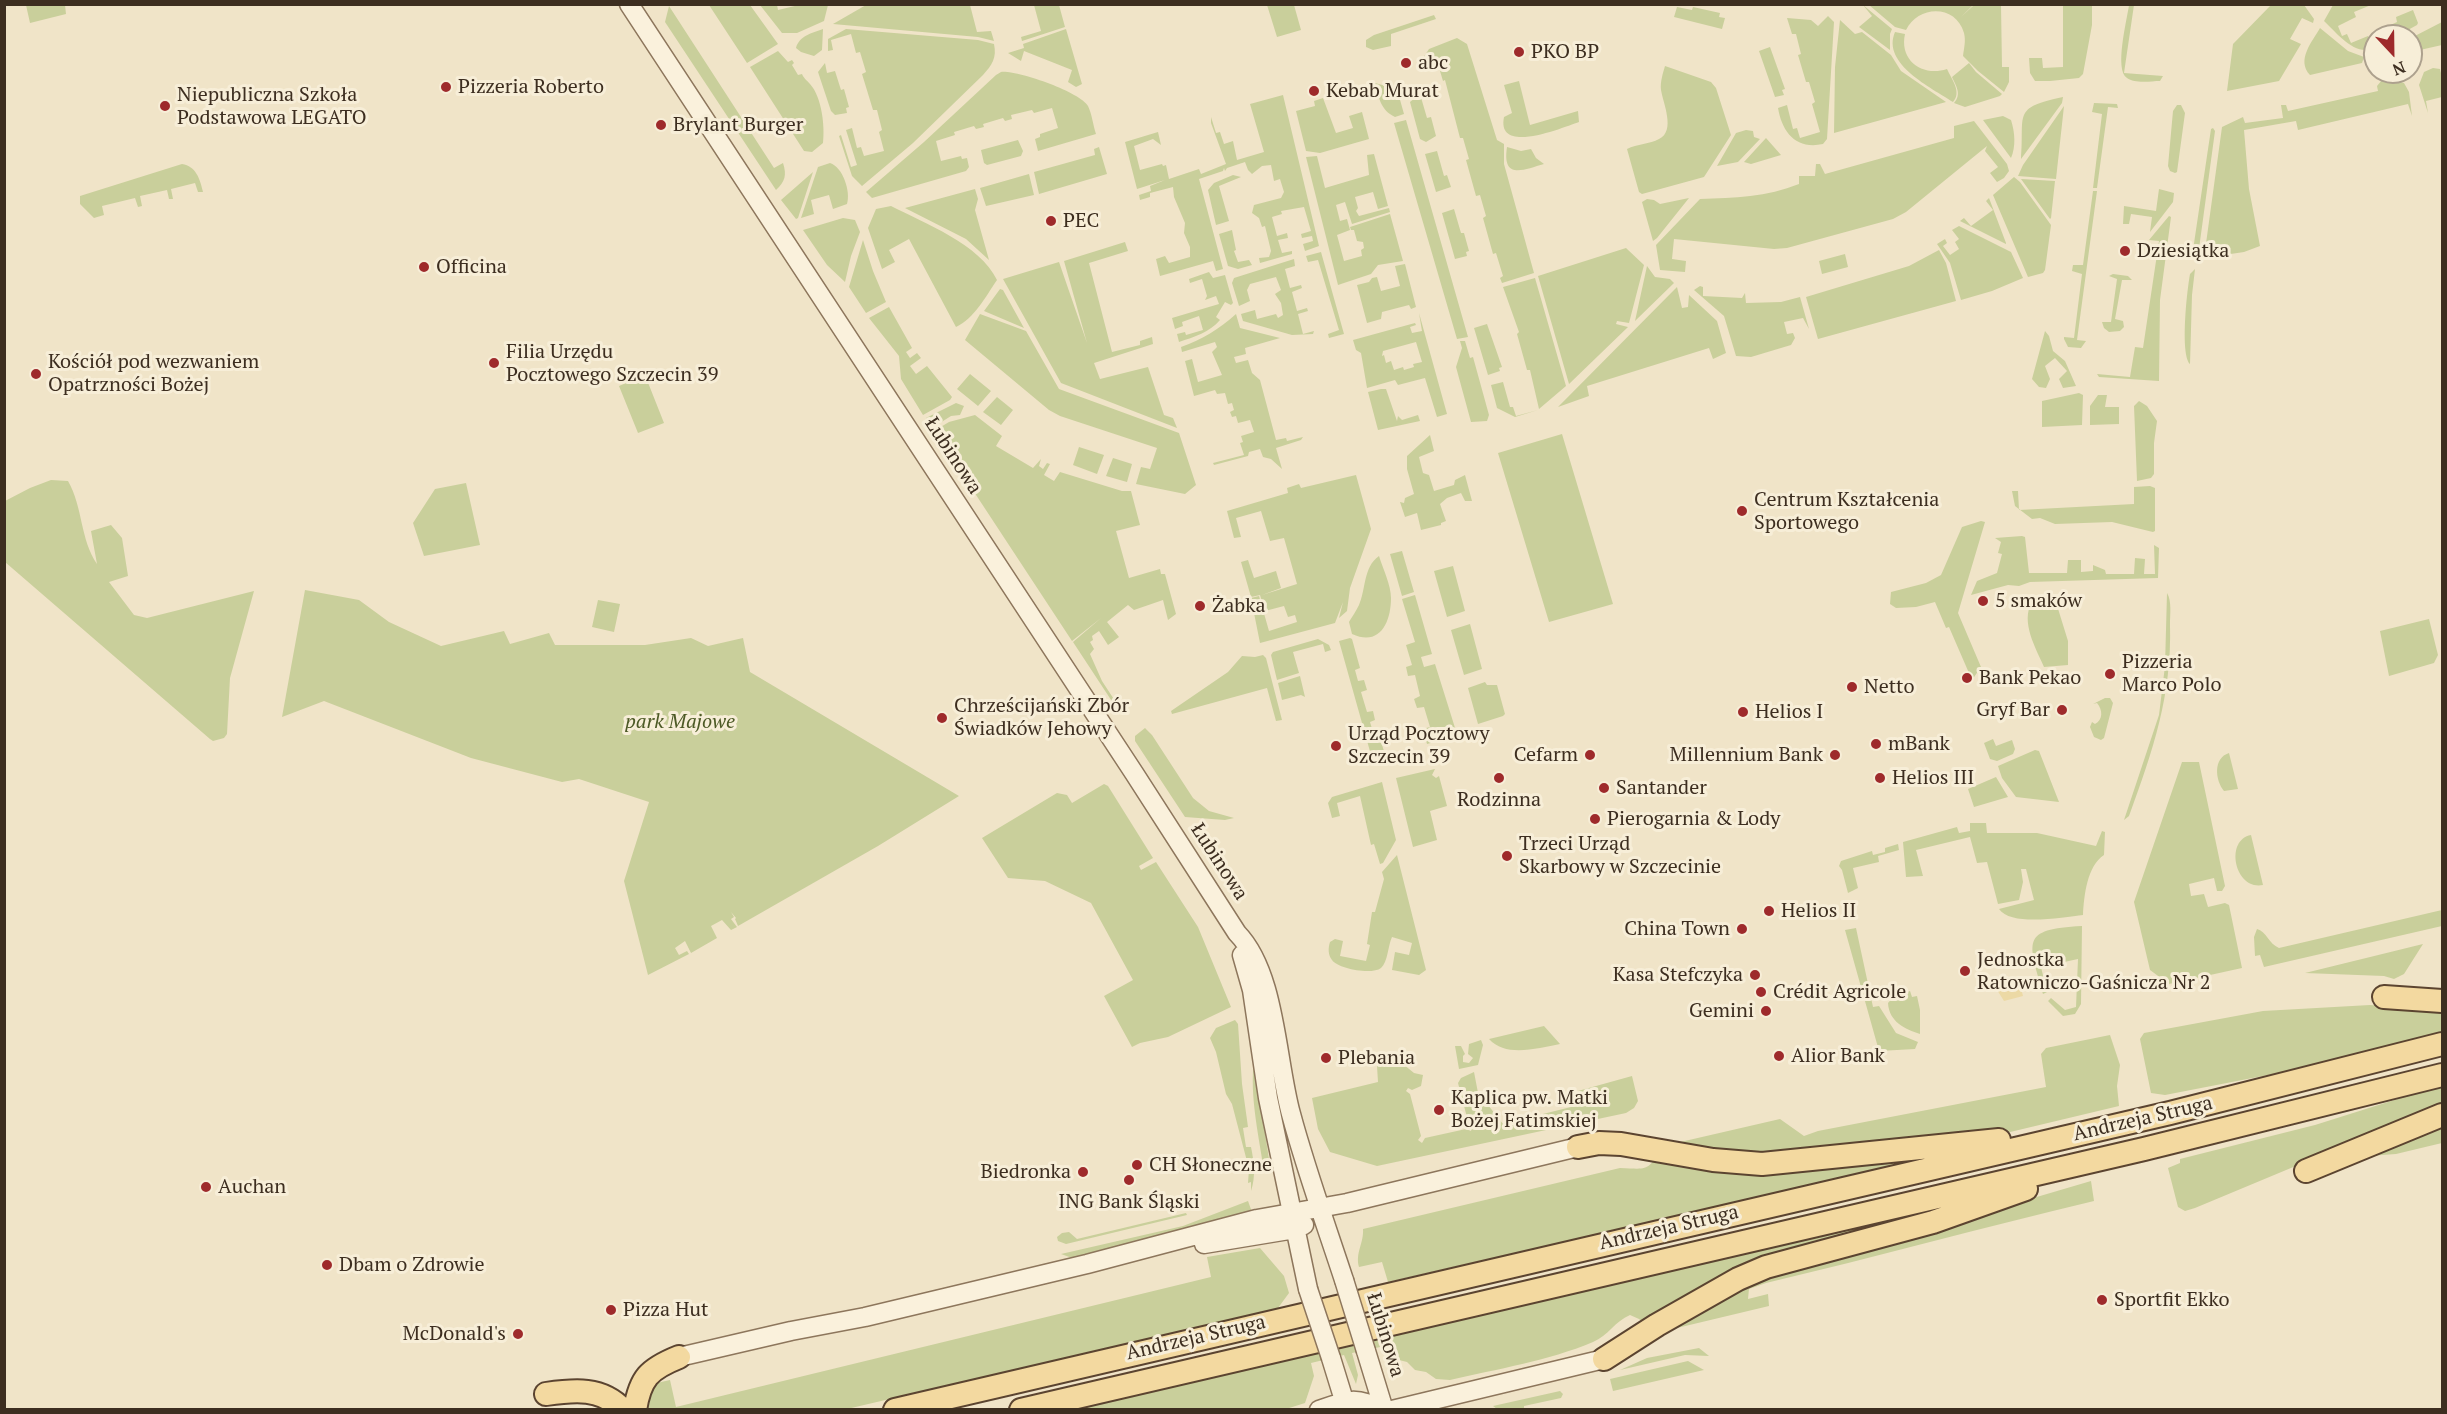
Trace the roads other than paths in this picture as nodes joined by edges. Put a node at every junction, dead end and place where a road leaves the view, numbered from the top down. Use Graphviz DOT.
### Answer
graph roads {
  1 [pos="629,4"];
  2 [pos="1237,933"];
  3 [pos="2384,997"];
  4 [pos="2442,1001"];
  5 [pos="2442,1044"];
  6 [pos="2442,1075"];
  7 [pos="2170,1113"];
  8 [pos="2442,1115"];
  9 [pos="1578,1147"];
  10 [pos="2144,1149"];
  11 [pos="2306,1171"];
  12 [pos="1321,1209"];
  13 [pos="1293,1221"];
  14 [pos="679,1357"];
  15 [pos="1604,1359"];
  16 [pos="546,1394"];
  17 [pos="1346,1406"];
  18 [pos="623,1410"];
  19 [pos="635,1410"];
  20 [pos="895,1410"];
  21 [pos="1021,1410"];
  22 [pos="1319,1410"];
  23 [pos="1382,1410"];
  24 [pos="1392,1410"];
  1 -- 2 [label="street, Łubinowa"];
  2 -- 12 [label="street, Łubinowa"];
  2 -- 13 [label="street, Łubinowa"];
  3 -- 4 [label="main road"];
  5 -- 7 [label="main road, Andrzeja Struga"];
  6 -- 10 [label="main road, Andrzeja Struga"];
  7 -- 9 [label="main road"];
  7 -- 20 [label="main road, Andrzeja Struga"];
  8 -- 11 [label="main road"];
  9 -- 12 [label="street"];
  10 -- 15 [label="main road"];
  10 -- 21 [label="main road, Andrzeja Struga"];
  12 -- 13 [label="street"];
  12 -- 23 [label="street, Łubinowa, bridge"];
  13 -- 14 [label="street"];
  13 -- 17 [label="street, Łubinowa, bridge"];
  14 -- 19 [label="main road"];
  15 -- 24 [label="street"];
  16 -- 18 [label="main road"];
  17 -- 22 [label="street"];
  17 -- 23 [label="street"];
}
